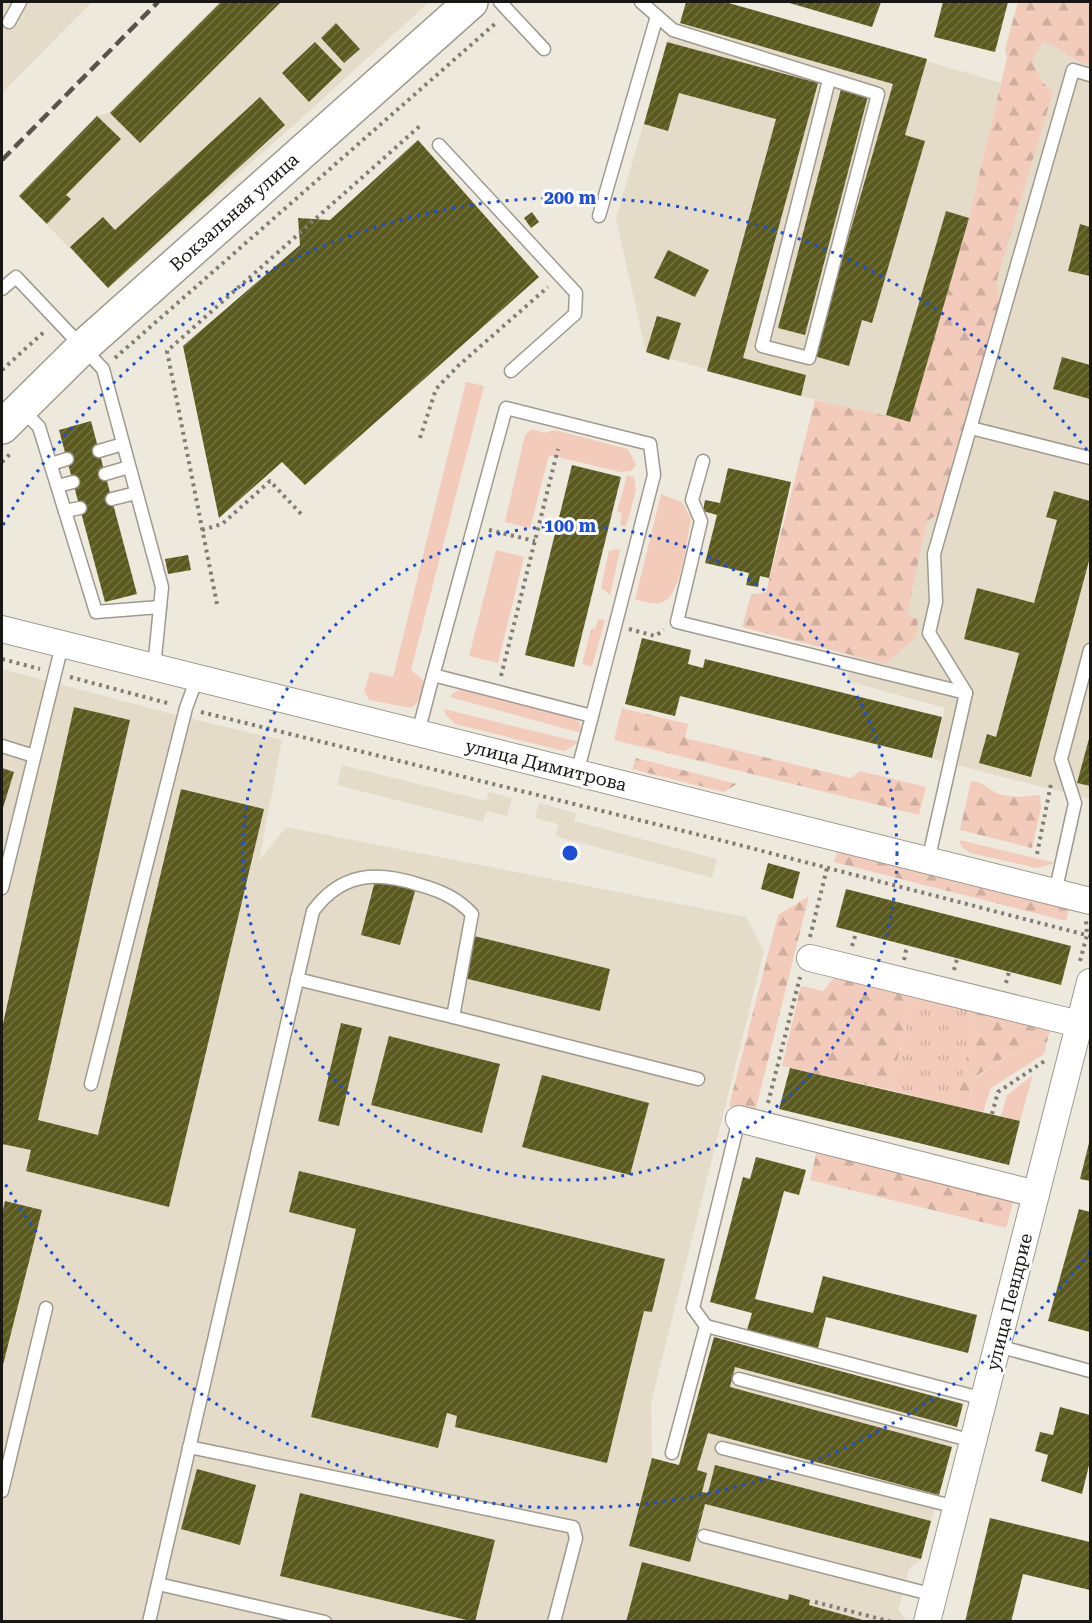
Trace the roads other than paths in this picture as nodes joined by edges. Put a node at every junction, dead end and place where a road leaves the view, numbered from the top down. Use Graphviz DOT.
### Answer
graph roads {
  1 [pos="20,2"];
  2 [pos="471,2"];
  3 [pos="500,2"];
  4 [pos="641,2"];
  5 [pos="657,16"];
  6 [pos="9,22"];
  7 [pos="544,49"];
  8 [pos="1090,75"];
  9 [pos="829,80"];
  10 [pos="439,145"];
  11 [pos="598,216"];
  12 [pos="2,289"];
  13 [pos="93,358"];
  14 [pos="511,371"];
  15 [pos="20,421"];
  16 [pos="971,428"];
  17 [pos="123,444"];
  18 [pos="99,451"];
  19 [pos="1090,458"];
  20 [pos="67,459"];
  21 [pos="703,461"];
  22 [pos="51,464"];
  23 [pos="129,467"];
  24 [pos="105,474"];
  25 [pos="73,482"];
  26 [pos="58,486"];
  27 [pos="136,493"];
  28 [pos="112,499"];
  29 [pos="80,508"];
  30 [pos="66,511"];
  31 [pos="160,607"];
  32 [pos="2,628"];
  33 [pos="62,645"];
  34 [pos="1090,650"];
  35 [pos="154,668"];
  36 [pos="433,675"];
  37 [pos="197,678"];
  38 [pos="966,693"];
  39 [pos="592,716"];
  40 [pos="417,733"];
  41 [pos="2,746"];
  42 [pos="34,756"];
  43 [pos="577,773"];
  44 [pos="928,861"];
  45 [pos="2,888"];
  46 [pos="1055,892"];
  47 [pos="1090,901"];
  48 [pos="806,959"];
  49 [pos="297,979"];
  50 [pos="1090,982"];
  51 [pos="453,1017"];
  52 [pos="1079,1024"];
  53 [pos="698,1079"];
  54 [pos="91,1084"];
  55 [pos="739,1119"];
  56 [pos="1036,1194"];
  57 [pos="46,1308"];
  58 [pos="706,1326"];
  59 [pos="998,1346"];
  60 [pos="1090,1371"];
  61 [pos="739,1379"];
  62 [pos="984,1399"];
  63 [pos="974,1442"];
  64 [pos="189,1447"];
  65 [pos="722,1448"];
  66 [pos="672,1453"];
  67 [pos="2,1491"];
  68 [pos="956,1507"];
  69 [pos="704,1536"];
  70 [pos="158,1584"];
  71 [pos="934,1594"];
  72 [pos="149,1622"];
  73 [pos="325,1622"];
  74 [pos="554,1622"];
  75 [pos="927,1622"];
  1 -- 6 [label="lane"];
  2 -- 13 [label="street, Вокзальная улица"];
  3 -- 7 [label="lane"];
  4 -- 5 [label="lane"];
  5 -- 9 [label="lane"];
  5 -- 11 [label="lane"];
  8 -- 16 [label="lane"];
  9 -- 9 [label="lane"];
  10 -- 14 [label="lane"];
  12 -- 13 [label="lane"];
  13 -- 15 [label="street, Вокзальная улица"];
  13 -- 17 [label="lane"];
  15 -- 22 [label="lane"];
  16 -- 19 [label="lane"];
  16 -- 38 [label="lane"];
  17 -- 18 [label="lane"];
  17 -- 23 [label="lane"];
  20 -- 22 [label="lane"];
  21 -- 38 [label="lane"];
  22 -- 26 [label="lane"];
  23 -- 24 [label="lane"];
  23 -- 27 [label="lane"];
  25 -- 26 [label="lane"];
  26 -- 30 [label="lane"];
  27 -- 28 [label="lane"];
  27 -- 31 [label="lane"];
  29 -- 30 [label="lane"];
  30 -- 31 [label="lane"];
  31 -- 35 [label="lane"];
  32 -- 33 [label="street, улица Димитрова"];
  33 -- 35 [label="street, улица Димитрова"];
  33 -- 42 [label="lane"];
  34 -- 46 [label="lane"];
  35 -- 37 [label="street, улица Димитрова"];
  36 -- 39 [label="lane"];
  36 -- 39 [label="lane"];
  36 -- 40 [label="lane"];
  37 -- 40 [label="street, улица Димитрова"];
  37 -- 54 [label="lane"];
  38 -- 44 [label="lane"];
  39 -- 43 [label="lane"];
  40 -- 43 [label="street, улица Димитрова"];
  41 -- 42 [label="lane"];
  42 -- 45 [label="lane"];
  43 -- 44 [label="street, улица Димитрова"];
  44 -- 46 [label="street, улица Димитрова"];
  46 -- 47 [label="street, улица Димитрова"];
  48 -- 52 [label="street"];
  49 -- 51 [label="lane"];
  49 -- 51 [label="lane"];
  49 -- 64 [label="lane"];
  50 -- 52 [label="street, улица Пендрие"];
  51 -- 53 [label="lane"];
  52 -- 56 [label="street, улица Пендрие"];
  55 -- 56 [label="street"];
  55 -- 58 [label="lane"];
  56 -- 59 [label="street, улица Пендрие"];
  57 -- 67 [label="lane"];
  58 -- 62 [label="lane"];
  58 -- 66 [label="lane"];
  59 -- 60 [label="lane"];
  59 -- 62 [label="street, улица Пендрие"];
  61 -- 63 [label="lane"];
  62 -- 63 [label="street, улица Пендрие"];
  63 -- 68 [label="street, улица Пендрие"];
  64 -- 70 [label="lane"];
  64 -- 74 [label="lane"];
  65 -- 68 [label="lane"];
  68 -- 71 [label="street, улица Пендрие"];
  69 -- 71 [label="lane"];
  70 -- 72 [label="lane"];
  70 -- 73 [label="lane"];
  71 -- 75 [label="street, улица Пендрие"];
}
